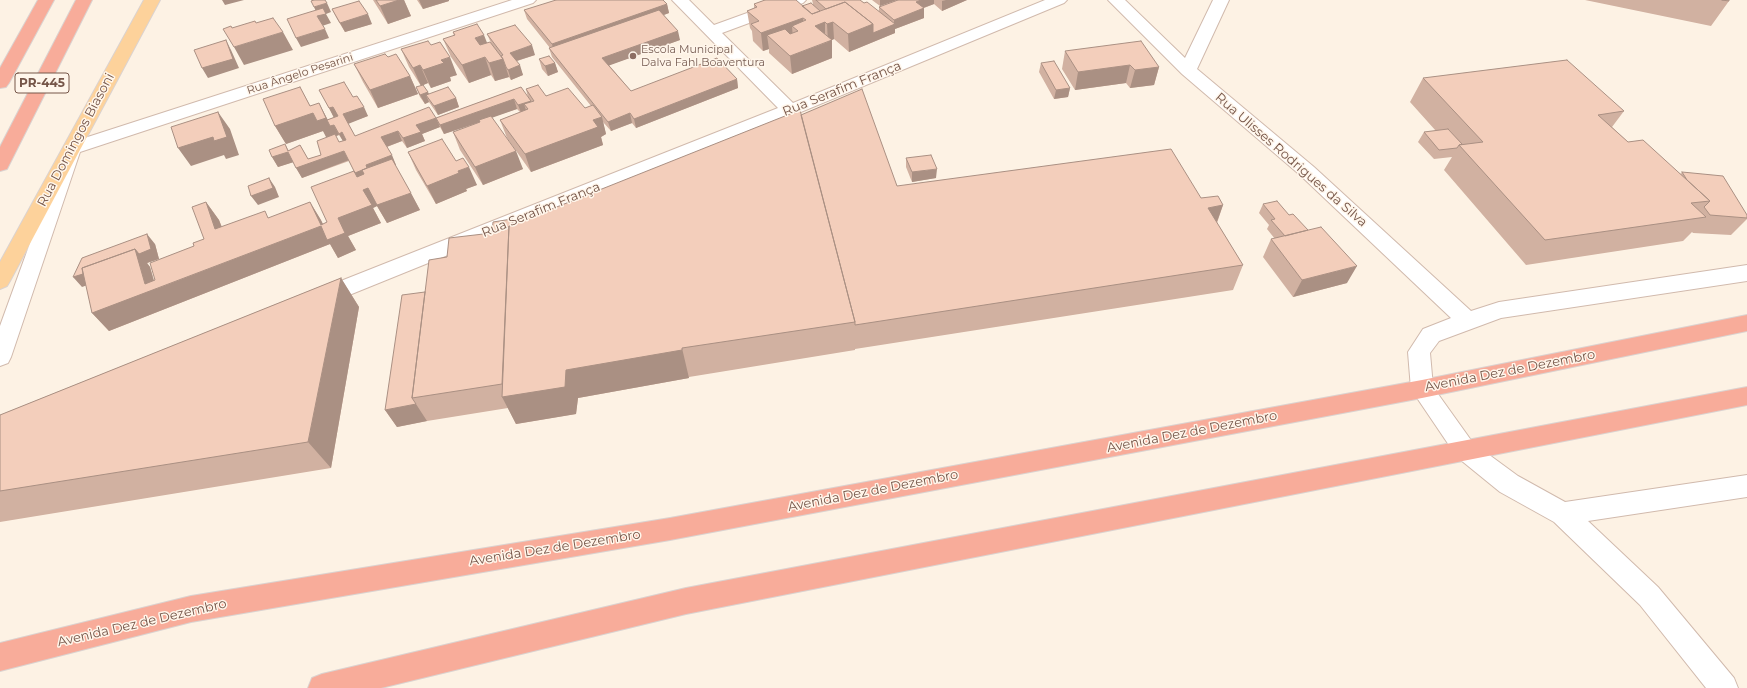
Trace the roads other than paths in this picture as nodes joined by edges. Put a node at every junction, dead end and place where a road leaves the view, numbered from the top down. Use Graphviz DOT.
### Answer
graph roads {
  1 [pos="46,0"];
  2 [pos="84,0"];
  3 [pos="152,0"];
  4 [pos="528,0"];
  5 [pos="680,0"];
  6 [pos="798,0"];
  7 [pos="1059,0"];
  8 [pos="1116,0"];
  9 [pos="1221,0"];
  10 [pos="711,31"];
  11 [pos="1188,70"];
  12 [pos="0,83"];
  13 [pos="790,110"];
  14 [pos="72,148"];
  15 [pos="0,165"];
  16 [pos="1747,273"];
  17 [pos="0,281"];
  18 [pos="303,305"];
  19 [pos="1467,320"];
  20 [pos="1747,323"];
  21 [pos="0,358"];
  22 [pos="1422,388"];
  23 [pos="1747,396"];
  24 [pos="1465,450"];
  25 [pos="1746,491"];
  26 [pos="1563,514"];
  27 [pos="0,657"];
  28 [pos="322,688"];
  29 [pos="1724,688"];
  1 -- 12 [label="highway, PR-445"];
  2 -- 15 [label="highway, PR-445"];
  3 -- 14 [label="main road, Rua Domingos Biasoni"];
  4 -- 14 [label="street, Rua Ângelo Pesarini"];
  5 -- 10 [label="street"];
  6 -- 10 [label="street"];
  7 -- 13 [label="street, Rua Serafim França"];
  8 -- 11 [label="street, Rua Ulisses Rodrigues da Silva"];
  9 -- 11 [label="street"];
  10 -- 13 [label="street"];
  11 -- 19 [label="street, Rua Ulisses Rodrigues da Silva"];
  13 -- 18 [label="street, Rua Serafim França"];
  14 -- 17 [label="main road, Rua Domingos Biasoni"];
  14 -- 21 [label="street"];
  16 -- 19 [label="street"];
  19 -- 22 [label="street"];
  20 -- 22 [label="highway, Avenida Dez de Dezembro"];
  22 -- 24 [label="street"];
  22 -- 27 [label="highway, Avenida Dez de Dezembro"];
  23 -- 24 [label="highway"];
  24 -- 26 [label="street"];
  24 -- 28 [label="highway"];
  25 -- 26 [label="street"];
  26 -- 29 [label="street"];
}
